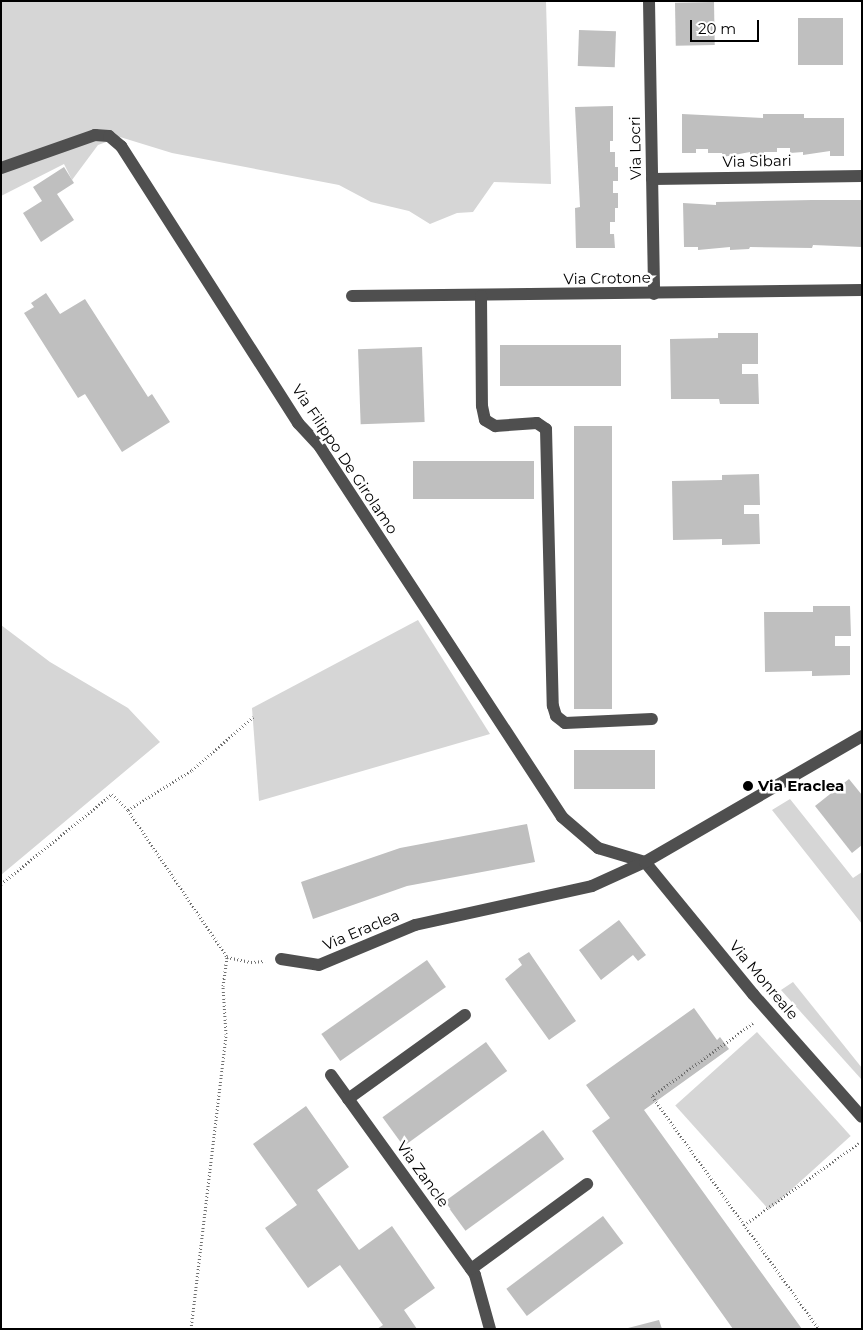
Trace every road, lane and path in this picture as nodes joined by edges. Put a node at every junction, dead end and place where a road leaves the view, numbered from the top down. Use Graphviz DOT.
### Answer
graph roads {
  1 [pos="649,1"];
  2 [pos="1,168"];
  3 [pos="862,176"];
  4 [pos="652,179"];
  5 [pos="862,290"];
  6 [pos="654,294"];
  7 [pos="352,296"];
  8 [pos="480,296"];
  9 [pos="253,717"];
  10 [pos="652,719"];
  11 [pos="862,736"];
  12 [pos="128,810"];
  13 [pos="645,862"];
  14 [pos="1,884"];
  15 [pos="227,957"];
  16 [pos="281,959"];
  17 [pos="465,1015"];
  18 [pos="753,1023"];
  19 [pos="331,1075"];
  20 [pos="348,1099"];
  21 [pos="862,1117"];
  22 [pos="859,1143"];
  23 [pos="587,1184"];
  24 [pos="744,1225"];
  25 [pos="471,1269"];
  26 [pos="191,1329"];
  27 [pos="490,1329"];
  28 [pos="819,1329"];
  1 -- 4 [label="street, Via Locri"];
  2 -- 13 [label="street, Via Filippo De Girolamo"];
  3 -- 4 [label="street, Via Sibari"];
  4 -- 6 [label="street, Via Locri"];
  5 -- 6 [label="street, Via Crotone"];
  6 -- 8 [label="street, Via Crotone"];
  7 -- 8 [label="street, Via Crotone"];
  8 -- 10 [label="street"];
  9 -- 12 [label="path"];
  11 -- 13 [label="street, Via Eraclea"];
  12 -- 14 [label="path"];
  12 -- 15 [label="path"];
  13 -- 16 [label="street, Via Eraclea"];
  13 -- 21 [label="street, Via Monreale"];
  15 -- 16 [label="path"];
  15 -- 26 [label="path"];
  17 -- 20 [label="street"];
  18 -- 24 [label="path"];
  19 -- 20 [label="street, Via Zancle"];
  20 -- 25 [label="street, Via Zancle"];
  22 -- 24 [label="path"];
  23 -- 25 [label="street"];
  24 -- 28 [label="path"];
  25 -- 27 [label="street, Via Zancle"];
}
